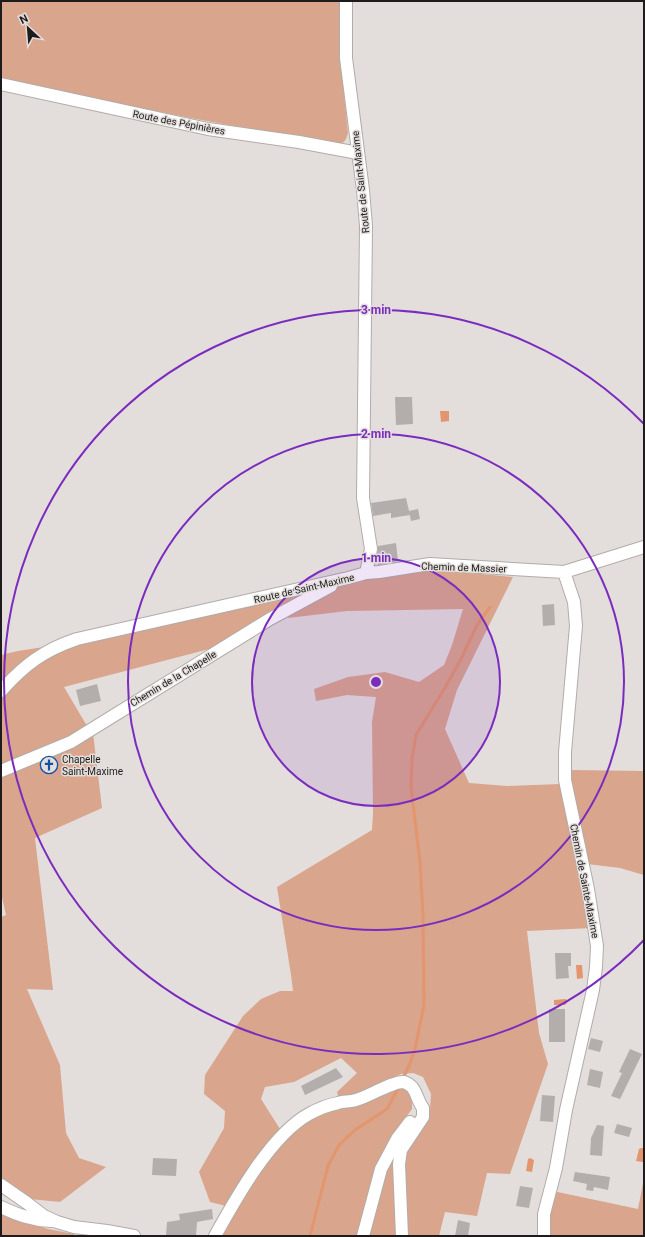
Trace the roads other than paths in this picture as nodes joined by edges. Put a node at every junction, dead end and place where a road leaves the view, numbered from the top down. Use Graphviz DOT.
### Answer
graph roads {
  1 [pos="346,1"];
  2 [pos="1,84"];
  3 [pos="358,153"];
  4 [pos="644,547"];
  5 [pos="564,572"];
  6 [pos="366,573"];
  7 [pos="342,580"];
  8 [pos="1,691"];
  9 [pos="1,771"];
  10 [pos="420,1104"];
  11 [pos="1,1185"];
  12 [pos="1,1207"];
  13 [pos="57,1222"];
  14 [pos="134,1236"];
  15 [pos="215,1236"];
  16 [pos="363,1236"];
  17 [pos="402,1236"];
  18 [pos="544,1236"];
  1 -- 3 [label="street, Route de Saint-Maxime"];
  2 -- 3 [label="street, Route des Pépinières"];
  3 -- 6 [label="street, Route de Saint-Maxime"];
  4 -- 5 [label="street"];
  5 -- 6 [label="street, Chemin de Massier"];
  5 -- 18 [label="street, Chemin de Sainte-Maxime"];
  6 -- 7 [label="street, Route de Saint-Maxime"];
  7 -- 8 [label="street, Route de Saint-Maxime"];
  7 -- 9 [label="street, Chemin de la Chapelle"];
  10 -- 15 [label="street"];
  10 -- 16 [label="street"];
  10 -- 17 [label="street"];
  11 -- 13 [label="street"];
  12 -- 13 [label="street"];
  13 -- 14 [label="street"];
}
